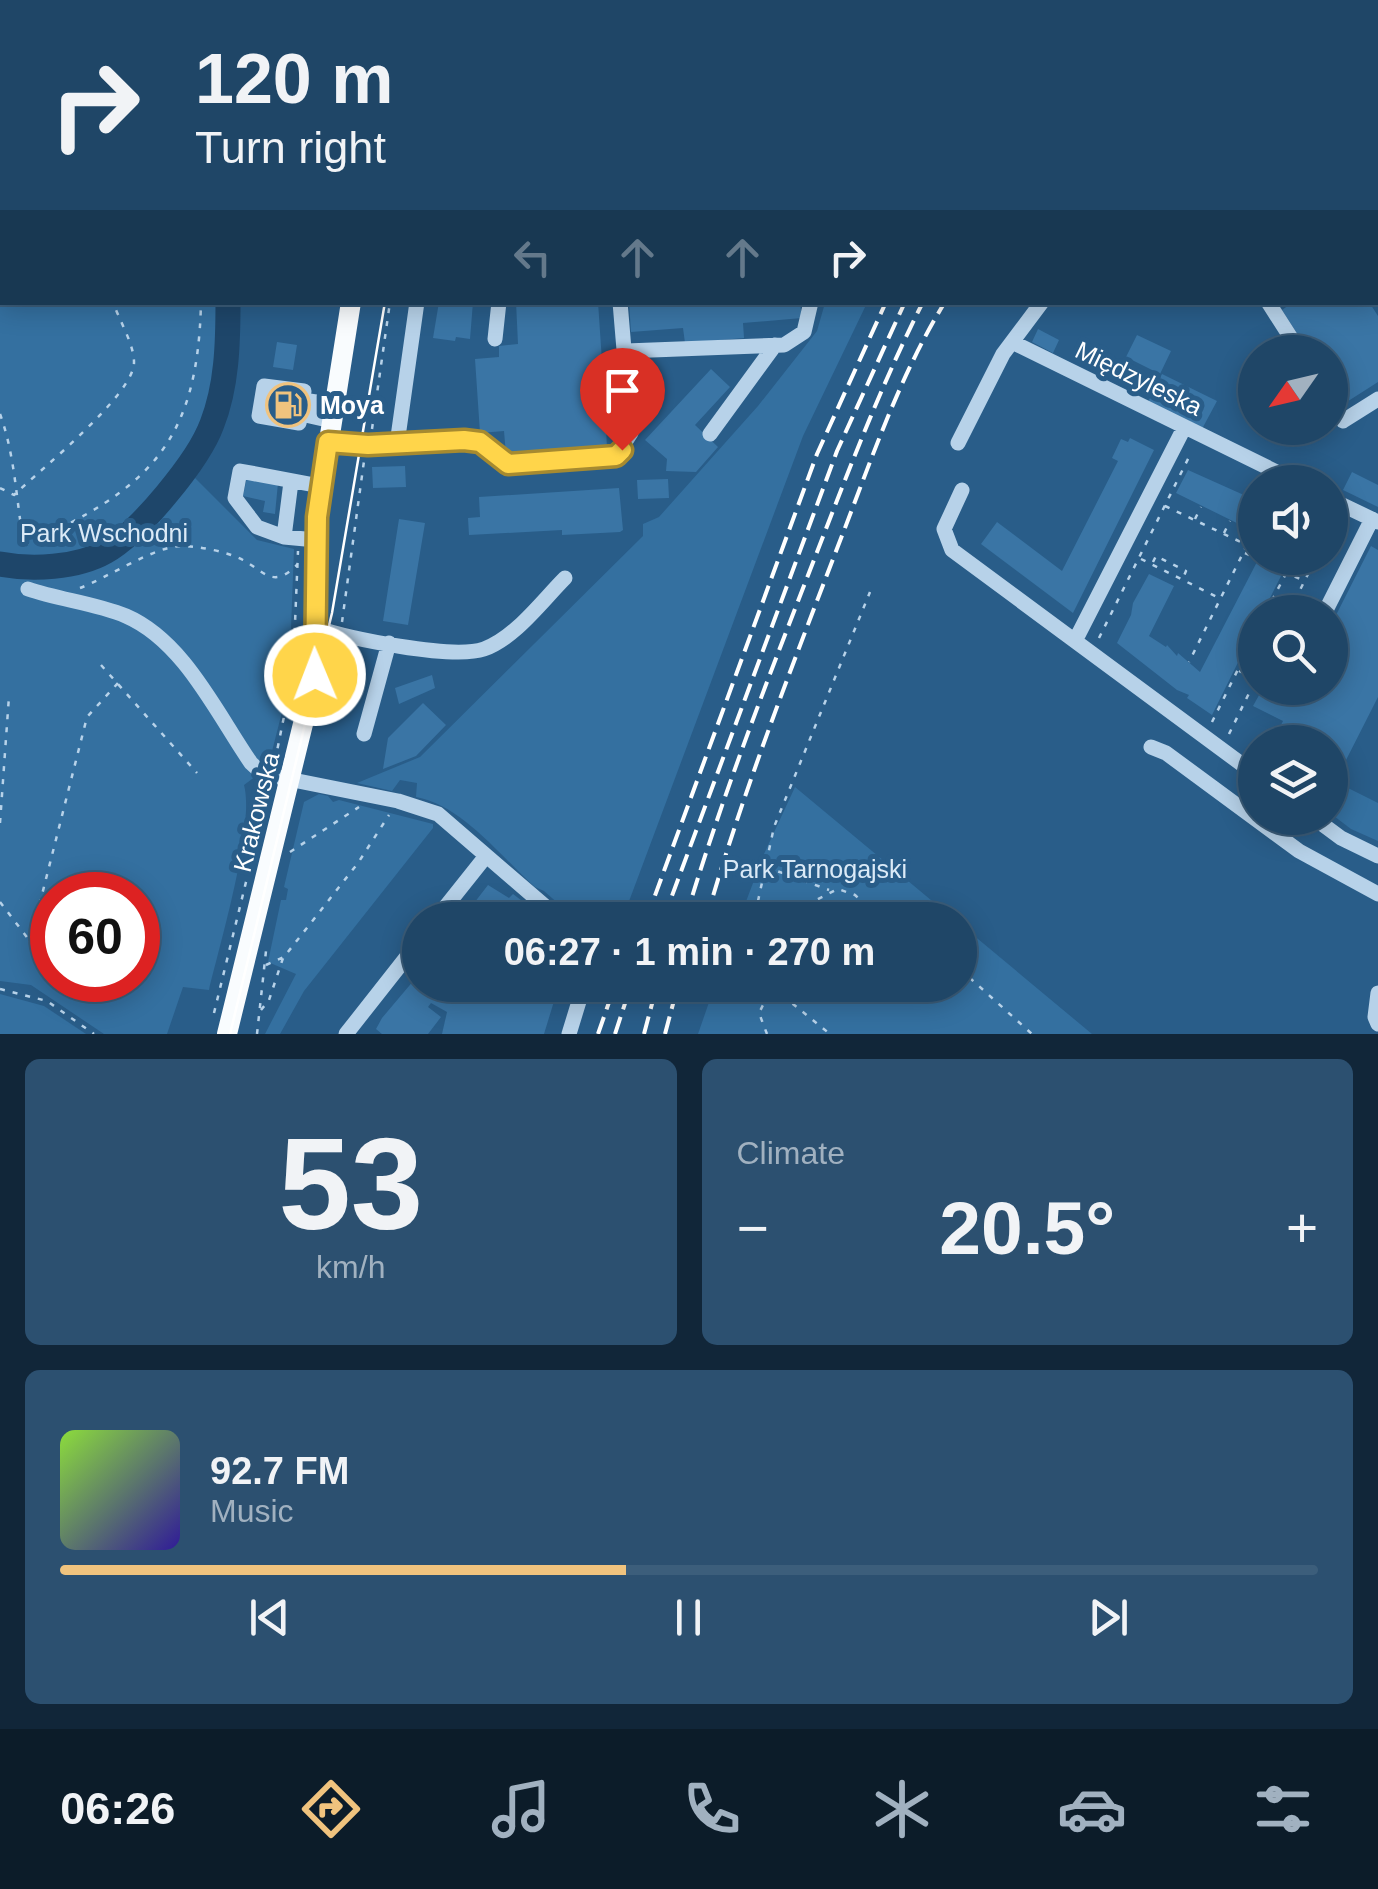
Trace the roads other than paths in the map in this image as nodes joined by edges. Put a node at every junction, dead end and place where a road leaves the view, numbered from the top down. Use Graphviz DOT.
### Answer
graph roads {
  1 [pos="351,305"];
  2 [pos="418,305"];
  3 [pos="498,305"];
  4 [pos="620,305"];
  5 [pos="810,305"];
  6 [pos="1040,305"];
  7 [pos="1270,305"];
  8 [pos="1289,335"];
  9 [pos="495,339"];
  10 [pos="1014,343"];
  11 [pos="774,345"];
  12 [pos="626,351"];
  13 [pos="1378,400"];
  14 [pos="302,407"];
  15 [pos="1348,418"];
  16 [pos="332,422"];
  17 [pos="1184,428"];
  18 [pos="710,434"];
  19 [pos="958,443"];
  20 [pos="397,444"];
  21 [pos="285,460"];
  22 [pos="1261,465"];
  23 [pos="286,480"];
  24 [pos="320,486"];
  25 [pos="962,490"];
  26 [pos="1348,507"];
  27 [pos="1375,521"];
  28 [pos="284,536"];
  29 [pos="316,540"];
  30 [pos="566,578"];
  31 [pos="28,588"];
  32 [pos="1334,595"];
  33 [pos="315,626"];
  34 [pos="1074,641"];
  35 [pos="389,643"];
  36 [pos="364,734"];
  37 [pos="1150,746"];
  38 [pos="1238,762"];
  39 [pos="280,779"];
  40 [pos="1337,835"];
  41 [pos="486,856"];
  42 [pos="1378,856"];
  43 [pos="1378,894"];
  44 [pos="450,902"];
  45 [pos="540,902"];
  46 [pos="402,963"];
  47 [pos="1378,992"];
  48 [pos="579,1002"];
  49 [pos="1378,1024"];
  50 [pos="227,1034"];
  51 [pos="346,1034"];
  52 [pos="569,1034"];
  1 -- 16 [label="main road, Krakowska"];
  2 -- 20 [label="street"];
  3 -- 9 [label="street"];
  4 -- 12 [label="street"];
  5 -- 11 [label="street"];
  6 -- 10 [label="street"];
  7 -- 8 [label="street"];
  10 -- 17 [label="street, Międzyleska"];
  10 -- 19 [label="street"];
  11 -- 12 [label="street"];
  11 -- 18 [label="street"];
  12 -- 20 [label="street"];
  13 -- 15 [label="street"];
  14 -- 16 [label="street"];
  16 -- 20 [label="street"];
  16 -- 24 [label="main road, Krakowska"];
  17 -- 22 [label="street, Międzyleska"];
  17 -- 34 [label="street"];
  21 -- 23 [label="street"];
  23 -- 24 [label="street"];
  23 -- 28 [label="street"];
  23 -- 28 [label="street"];
  24 -- 29 [label="main road, Krakowska"];
  25 -- 34 [label="street"];
  26 -- 27 [label="street"];
  27 -- 32 [label="street"];
  28 -- 29 [label="street"];
  29 -- 33 [label="main road, Krakowska"];
  30 -- 35 [label="street"];
  31 -- 39 [label="street"];
  33 -- 35 [label="street"];
  33 -- 39 [label="main road, Krakowska"];
  34 -- 38 [label="street"];
  35 -- 36 [label="street"];
  37 -- 43 [label="street"];
  39 -- 41 [label="street"];
  39 -- 50 [label="main road, Krakowska"];
  40 -- 42 [label="street"];
  41 -- 44 [label="street"];
  41 -- 45 [label="street"];
  46 -- 51 [label="street"];
  47 -- 49 [label="street"];
  48 -- 52 [label="street"];
}
